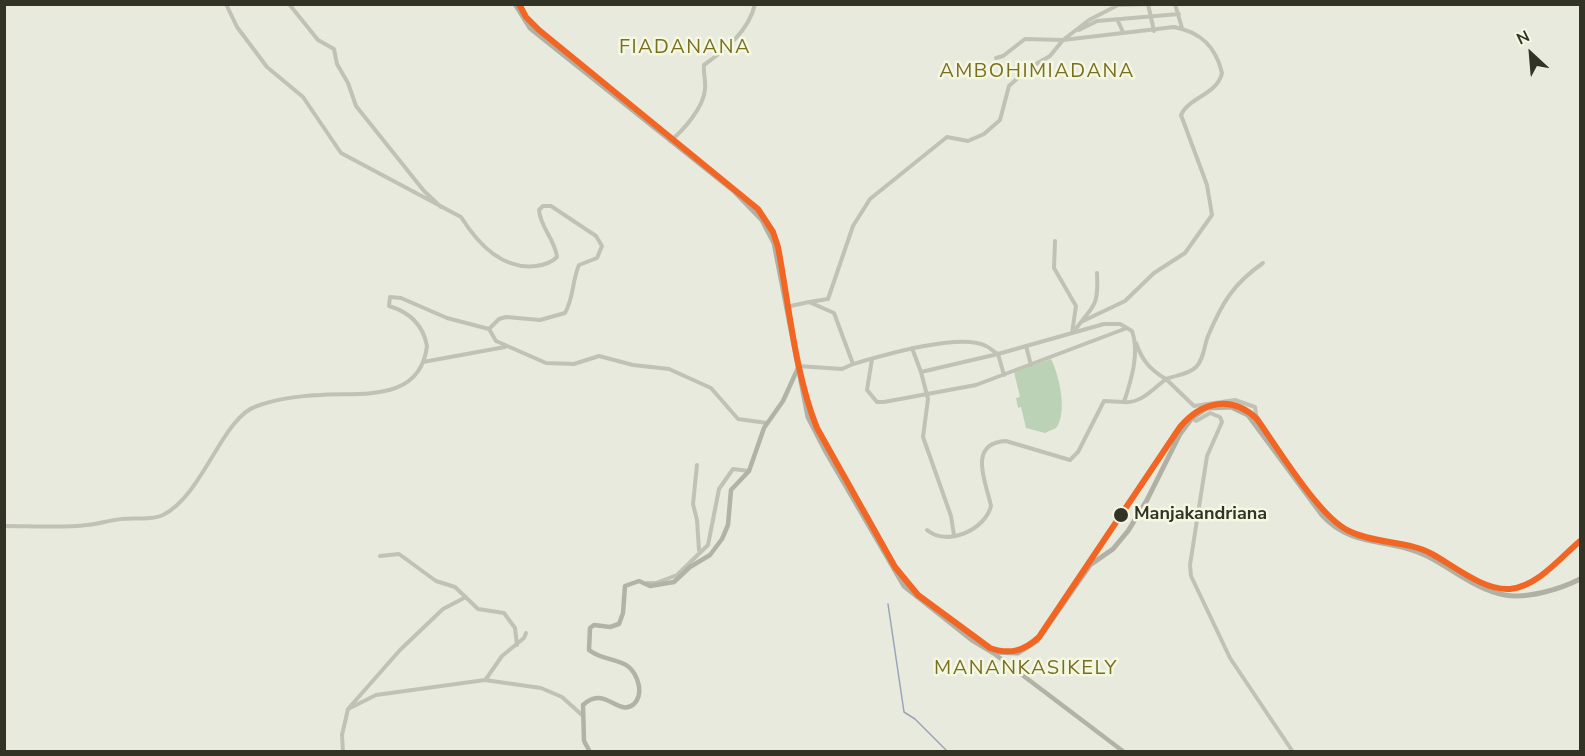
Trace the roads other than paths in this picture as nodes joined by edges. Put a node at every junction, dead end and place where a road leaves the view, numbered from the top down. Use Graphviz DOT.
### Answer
graph roads {
  1 [pos="226,4"];
  2 [pos="289,4"];
  3 [pos="515,4"];
  4 [pos="755,4"];
  5 [pos="1148,4"];
  6 [pos="1175,4"];
  7 [pos="1120,5"];
  8 [pos="1179,14"];
  9 [pos="1151,17"];
  10 [pos="1117,19"];
  11 [pos="1182,28"];
  12 [pos="1076,31"];
  13 [pos="1154,31"];
  14 [pos="1123,32"];
  15 [pos="1063,40"];
  16 [pos="996,58"];
  17 [pos="670,141"];
  18 [pos="444,210"];
  19 [pos="1054,241"];
  20 [pos="1263,263"];
  21 [pos="1097,273"];
  22 [pos="809,302"];
  23 [pos="786,307"];
  24 [pos="1081,322"];
  25 [pos="1128,327"];
  26 [pos="489,329"];
  27 [pos="1072,333"];
  28 [pos="1135,339"];
  29 [pos="1026,346"];
  30 [pos="507,347"];
  31 [pos="912,348"];
  32 [pos="998,354"];
  33 [pos="872,358"];
  34 [pos="423,362"];
  35 [pos="853,364"];
  36 [pos="1031,365"];
  37 [pos="798,366"];
  38 [pos="921,372"];
  39 [pos="1004,375"];
  40 [pos="1166,379"];
  41 [pos="927,394"];
  42 [pos="1124,402"];
  43 [pos="1192,418"];
  44 [pos="767,423"];
  45 [pos="1258,427"];
  46 [pos="697,465"];
  47 [pos="748,471"];
  48 [pos="4,526"];
  49 [pos="927,530"];
  50 [pos="954,535"];
  51 [pos="380,556"];
  52 [pos="696,556"];
  53 [pos="1581,579"];
  54 [pos="646,583"];
  55 [pos="466,597"];
  56 [pos="526,633"];
  57 [pos="517,645"];
  58 [pos="992,652"];
  59 [pos="485,680"];
  60 [pos="348,709"];
  61 [pos="582,715"];
  62 [pos="343,752"];
  63 [pos="590,752"];
  64 [pos="1124,752"];
  65 [pos="1293,752"];
  1 -- 18 [label="street"];
  2 -- 18 [label="street"];
  3 -- 17 [label="main road"];
  4 -- 17 [label="street"];
  5 -- 7 [label="street"];
  5 -- 9 [label="street"];
  6 -- 8 [label="street"];
  7 -- 12 [label="street"];
  8 -- 9 [label="street"];
  8 -- 11 [label="street"];
  9 -- 10 [label="street"];
  9 -- 13 [label="street"];
  10 -- 12 [label="street"];
  10 -- 14 [label="street"];
  11 -- 13 [label="street"];
  11 -- 24 [label="street"];
  12 -- 15 [label="street"];
  13 -- 14 [label="street"];
  14 -- 15 [label="street"];
  15 -- 16 [label="street"];
  15 -- 22 [label="street"];
  17 -- 23 [label="main road"];
  18 -- 26 [label="street"];
  19 -- 27 [label="street"];
  20 -- 40 [label="street"];
  21 -- 24 [label="street"];
  22 -- 23 [label="street"];
  22 -- 35 [label="street"];
  23 -- 37 [label="main road"];
  24 -- 27 [label="street"];
  25 -- 27 [label="street"];
  25 -- 28 [label="street"];
  25 -- 36 [label="street"];
  26 -- 30 [label="street"];
  26 -- 34 [label="street"];
  27 -- 29 [label="street"];
  28 -- 40 [label="street"];
  28 -- 42 [label="street"];
  29 -- 32 [label="street"];
  29 -- 36 [label="street"];
  30 -- 34 [label="street"];
  30 -- 44 [label="street"];
  31 -- 32 [label="street"];
  31 -- 33 [label="street"];
  31 -- 38 [label="street"];
  32 -- 38 [label="street"];
  32 -- 39 [label="street"];
  33 -- 35 [label="street"];
  33 -- 41 [label="street"];
  34 -- 48 [label="street"];
  35 -- 37 [label="street"];
  36 -- 39 [label="street"];
  37 -- 44 [label="street"];
  37 -- 58 [label="main road"];
  38 -- 41 [label="street"];
  39 -- 41 [label="street"];
  40 -- 42 [label="street"];
  40 -- 45 [label="street"];
  41 -- 50 [label="street"];
  42 -- 50 [label="street"];
  43 -- 45 [label="main road"];
  43 -- 58 [label="main road"];
  43 -- 65 [label="street"];
  44 -- 47 [label="street"];
  45 -- 53 [label="main road"];
  46 -- 52 [label="street"];
  47 -- 52 [label="street"];
  47 -- 54 [label="street"];
  49 -- 50 [label="street"];
  51 -- 55 [label="street"];
  52 -- 54 [label="street"];
  54 -- 61 [label="street"];
  55 -- 57 [label="street"];
  55 -- 60 [label="street"];
  56 -- 57 [label="street"];
  57 -- 59 [label="street"];
  58 -- 64 [label="street"];
  59 -- 60 [label="street"];
  59 -- 61 [label="street"];
  60 -- 62 [label="street"];
  61 -- 63 [label="street"];
}
